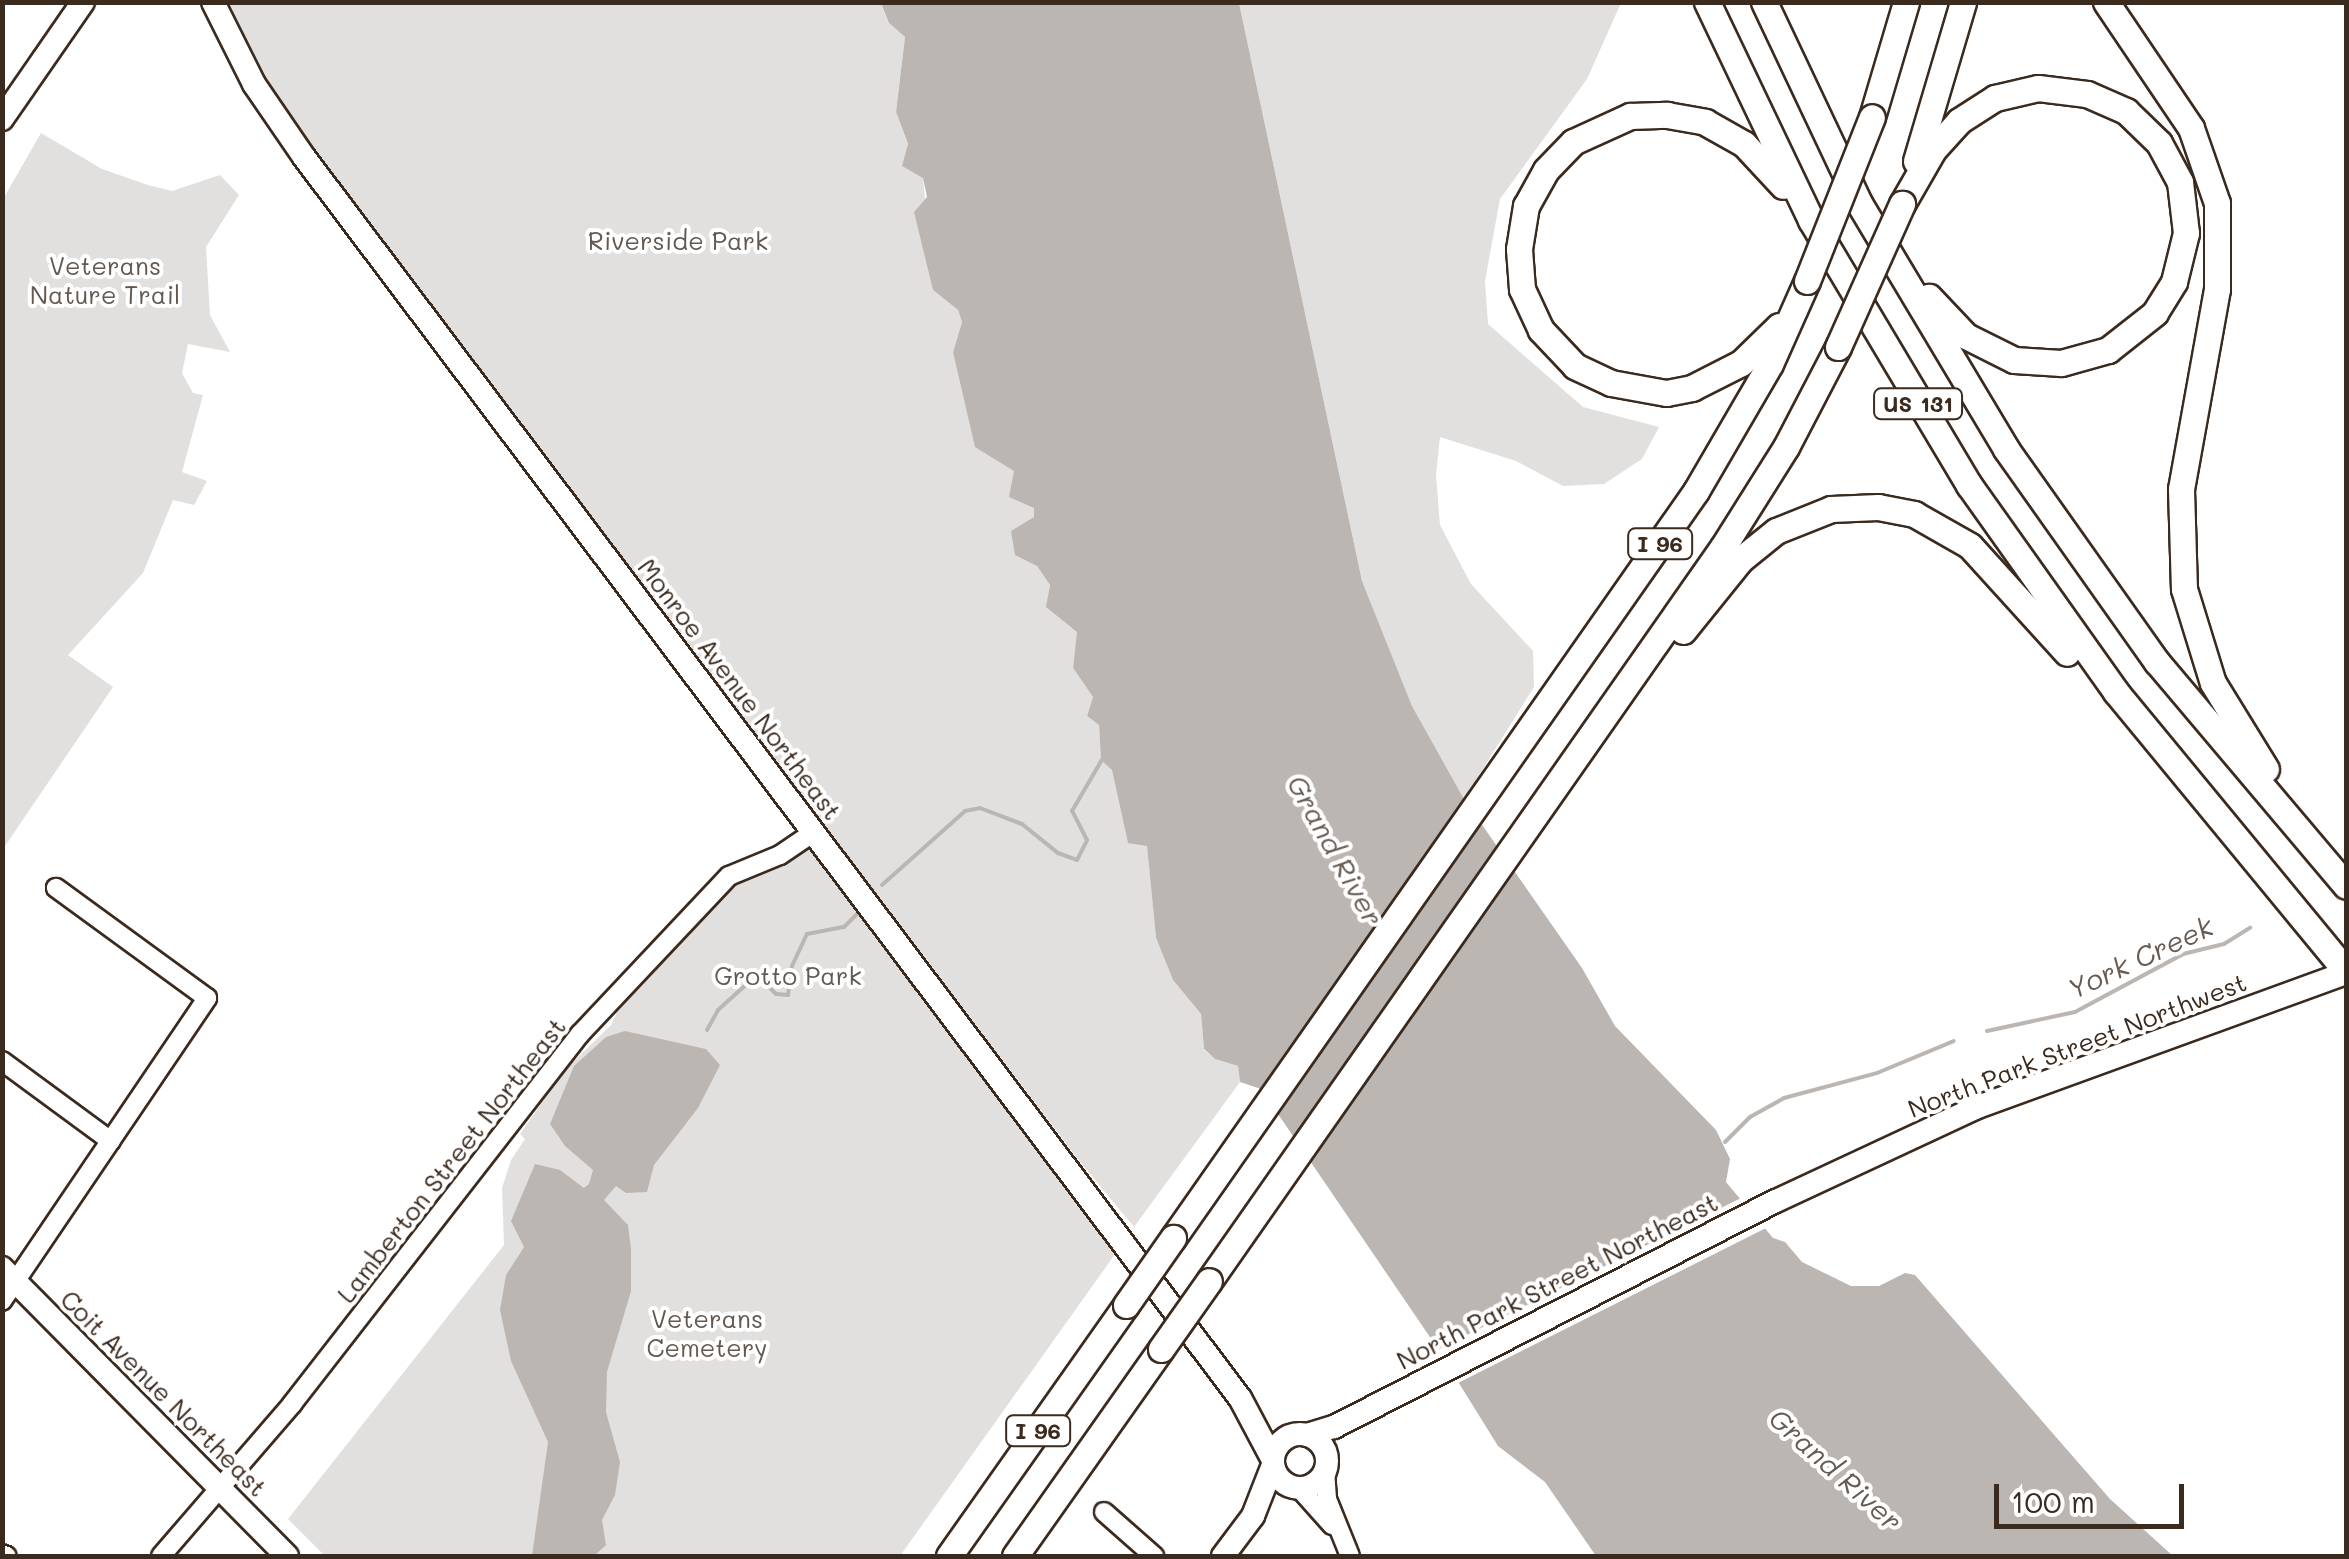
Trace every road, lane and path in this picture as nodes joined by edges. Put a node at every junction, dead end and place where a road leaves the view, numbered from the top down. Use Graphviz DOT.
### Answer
graph roads {
  1 [pos="83,2"];
  2 [pos="213,2"];
  3 [pos="1707,2"];
  4 [pos="1764,2"];
  5 [pos="1906,2"];
  6 [pos="1963,2"];
  7 [pos="2106,2"];
  8 [pos="2,119"];
  9 [pos="1859,203"];
  10 [pos="1902,204"];
  11 [pos="1811,220"];
  12 [pos="1804,289"];
  13 [pos="1582,748"];
  14 [pos="2180,774"];
  15 [pos="814,832"];
  16 [pos="2346,878"];
  17 [pos="2346,886"];
  18 [pos="56,888"];
  19 [pos="2346,972"];
  20 [pos="2,1061"];
  21 [pos="111,1141"];
  22 [pos="1776,1201"];
  23 [pos="7,1284"];
  24 [pos="1240,1398"];
  25 [pos="1364,1411"];
  26 [pos="1301,1434"];
  27 [pos="1273,1462"];
  28 [pos="1326,1465"];
  29 [pos="218,1488"];
  30 [pos="1297,1488"];
  31 [pos="1104,1512"];
  32 [pos="1253,1516"];
  33 [pos="1340,1536"];
  34 [pos="161,1556"];
  35 [pos="287,1556"];
  36 [pos="949,1556"];
  37 [pos="1015,1556"];
  38 [pos="1154,1556"];
  39 [pos="1223,1556"];
  40 [pos="1350,1556"];
  1 -- 8 [label="main road"];
  2 -- 15 [label="main road, Monroe Avenue Northeast"];
  3 -- 11 [label="highway, US 131"];
  4 -- 9 [label="highway, US 131"];
  5 -- 12 [label="highway, I 96, bridge"];
  6 -- 10 [label="highway, I 96"];
  7 -- 16 [label="highway"];
  9 -- 10 [label="highway"];
  9 -- 17 [label="highway, US 131"];
  10 -- 13 [label="highway, I 96, bridge"];
  11 -- 12 [label="highway"];
  11 -- 14 [label="highway, US 131"];
  12 -- 36 [label="highway, I 96, bridge"];
  13 -- 14 [label="highway"];
  13 -- 37 [label="highway, I 96, bridge"];
  14 -- 19 [label="highway, US 131"];
  15 -- 24 [label="main road, Monroe Avenue Northeast"];
  15 -- 29 [label="street, Lamberton Street Northeast"];
  18 -- 21 [label="street"];
  19 -- 22 [label="main road, North Park Street Northwest"];
  20 -- 21 [label="street"];
  21 -- 23 [label="street"];
  22 -- 25 [label="main road, North Park Street Northeast"];
  23 -- 29 [label="main road, Coit Avenue Northeast"];
  24 -- 26 [label="main road, Monroe Avenue Northeast"];
  24 -- 27 [label="main road, Monroe Avenue Northeast"];
  25 -- 26 [label="main road, North Park Street Northeast"];
  25 -- 28 [label="main road, North Park Street Northeast"];
  26 -- 27 [label="main road"];
  26 -- 28 [label="main road"];
  27 -- 30 [label="main road"];
  27 -- 32 [label="main road"];
  28 -- 30 [label="main road"];
  28 -- 33 [label="street"];
  29 -- 34 [label="street, Lamberton Street Northeast"];
  29 -- 35 [label="main road, Coit Avenue Northeast"];
  30 -- 32 [label="main road"];
  30 -- 33 [label="street"];
  31 -- 38 [label="street"];
  32 -- 39 [label="main road"];
  33 -- 40 [label="street"];
}
